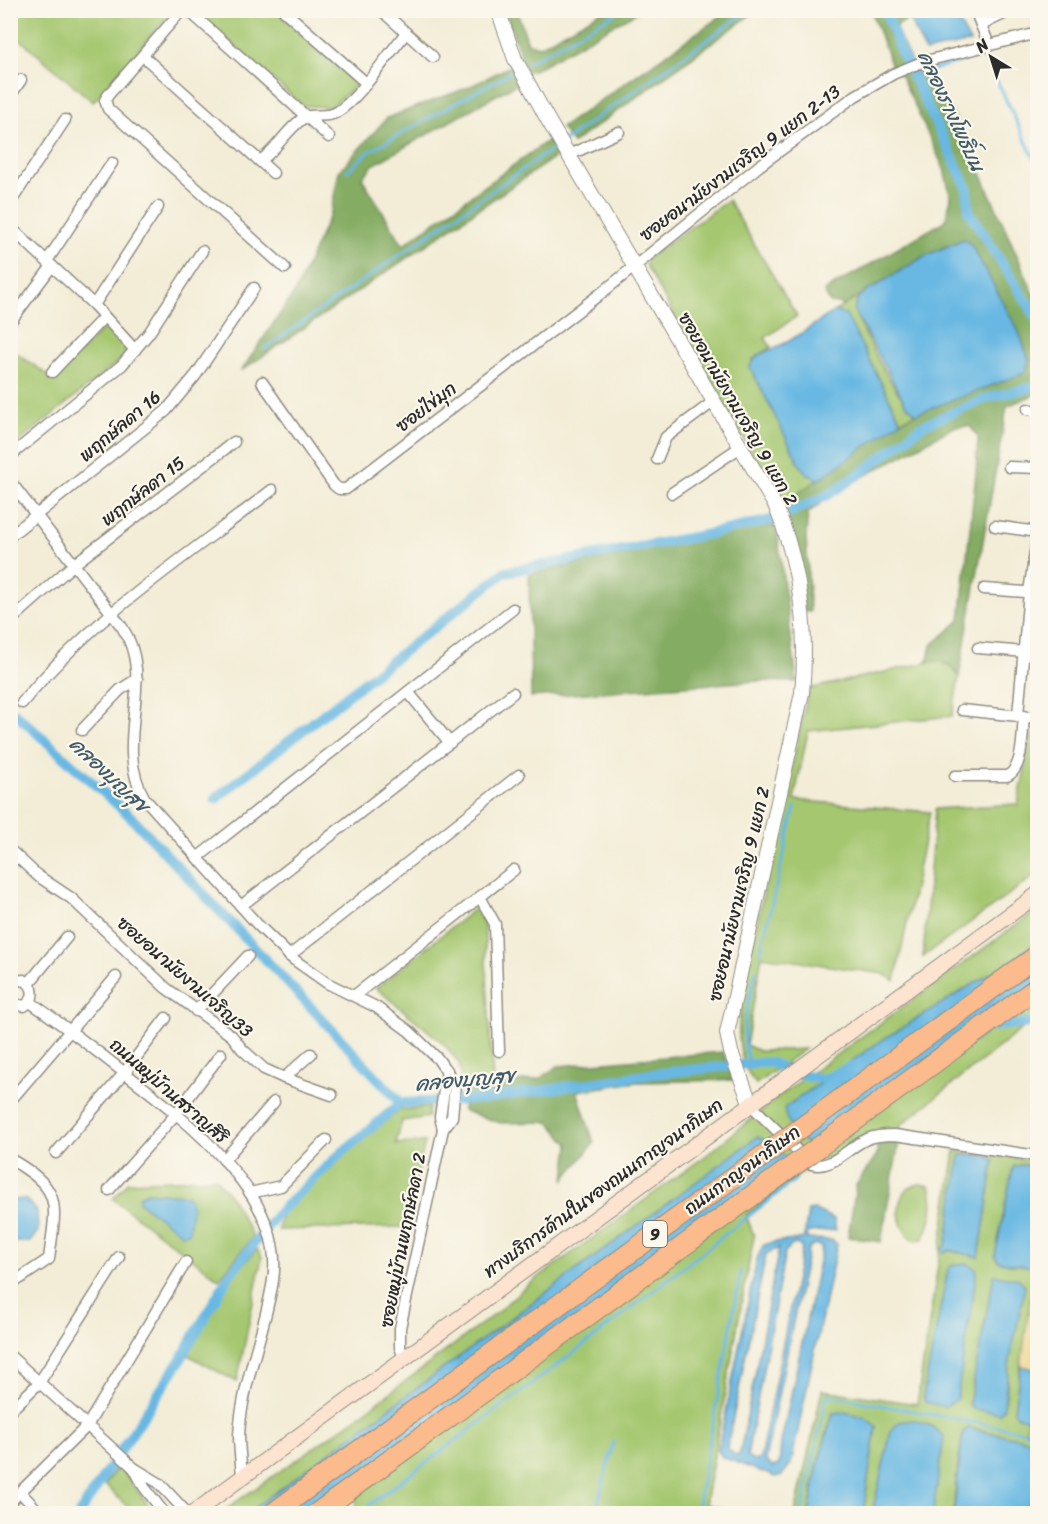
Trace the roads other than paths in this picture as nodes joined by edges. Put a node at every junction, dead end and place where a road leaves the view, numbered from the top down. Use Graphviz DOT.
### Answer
graph roads {
  1 [pos="182,10"];
  2 [pos="188,10"];
  3 [pos="283,10"];
  4 [pos="381,10"];
  5 [pos="498,10"];
  6 [pos="975,10"];
  7 [pos="1006,13"];
  8 [pos="981,25"];
  9 [pos="406,33"];
  10 [pos="1038,33"];
  11 [pos="989,45"];
  12 [pos="143,56"];
  13 [pos="433,57"];
  14 [pos="21,80"];
  15 [pos="365,82"];
  16 [pos="10,96"];
  17 [pos="307,115"];
  18 [pos="64,120"];
  19 [pos="619,132"];
  20 [pos="329,137"];
  21 [pos="562,145"];
  22 [pos="260,161"];
  23 [pos="112,163"];
  24 [pos="273,173"];
  25 [pos="10,203"];
  26 [pos="158,207"];
  27 [pos="10,228"];
  28 [pos="202,251"];
  29 [pos="50,263"];
  30 [pos="634,265"];
  31 [pos="285,268"];
  32 [pos="254,288"];
  33 [pos="94,305"];
  34 [pos="104,316"];
  35 [pos="10,322"];
  36 [pos="135,350"];
  37 [pos="52,372"];
  38 [pos="262,382"];
  39 [pos="713,402"];
  40 [pos="234,442"];
  41 [pos="739,448"];
  42 [pos="10,456"];
  43 [pos="657,459"];
  44 [pos="1009,467"];
  45 [pos="1038,468"];
  46 [pos="10,481"];
  47 [pos="272,490"];
  48 [pos="672,494"];
  49 [pos="35,516"];
  50 [pos="994,526"];
  51 [pos="1038,532"];
  52 [pos="10,536"];
  53 [pos="73,565"];
  54 [pos="984,589"];
  55 [pos="1033,592"];
  56 [pos="513,609"];
  57 [pos="111,613"];
  58 [pos="10,621"];
  59 [pos="978,648"];
  60 [pos="1023,651"];
  61 [pos="1038,653"];
  62 [pos="137,679"];
  63 [pos="408,692"];
  64 [pos="513,693"];
  65 [pos="22,702"];
  66 [pos="962,710"];
  67 [pos="1021,716"];
  68 [pos="1038,718"];
  69 [pos="82,730"];
  70 [pos="450,743"];
  71 [pos="519,776"];
  72 [pos="955,776"];
  73 [pos="10,850"];
  74 [pos="197,858"];
  75 [pos="514,870"];
  76 [pos="1038,894"];
  77 [pos="480,897"];
  78 [pos="241,906"];
  79 [pos="67,937"];
  80 [pos="1038,955"];
  81 [pos="248,956"];
  82 [pos="289,956"];
  83 [pos="116,977"];
  84 [pos="11,983"];
  85 [pos="29,983"];
  86 [pos="1038,987"];
  87 [pos="354,996"];
  88 [pos="30,1002"];
  89 [pos="11,1005"];
  90 [pos="196,1011"];
  91 [pos="166,1018"];
  92 [pos="72,1029"];
  93 [pos="499,1051"];
  94 [pos="221,1054"];
  95 [pos="311,1054"];
  96 [pos="125,1072"];
  97 [pos="284,1078"];
  98 [pos="449,1084"];
  99 [pos="332,1095"];
  100 [pos="10,1101"];
  101 [pos="274,1102"];
  102 [pos="751,1105"];
  103 [pos="176,1114"];
  104 [pos="442,1129"];
  105 [pos="327,1140"];
  106 [pos="56,1153"];
  107 [pos="1038,1156"];
  108 [pos="10,1159"];
  109 [pos="224,1160"];
  110 [pos="109,1190"];
  111 [pos="250,1193"];
  112 [pos="119,1257"];
  113 [pos="186,1262"];
  114 [pos="10,1285"];
  115 [pos="10,1356"];
  116 [pos="404,1358"];
  117 [pos="39,1383"];
  118 [pos="10,1412"];
  119 [pos="87,1426"];
  120 [pos="134,1468"];
  121 [pos="242,1476"];
  122 [pos="20,1492"];
  123 [pos="10,1502"];
  124 [pos="41,1514"];
  125 [pos="165,1514"];
  126 [pos="190,1514"];
  127 [pos="272,1514"];
  128 [pos="315,1514"];
  1 -- 12 [label="street"];
  2 -- 17 [label="street"];
  3 -- 15 [label="street"];
  4 -- 9 [label="street"];
  5 -- 21 [label="street, ซอยอนามัยงามเจริญ 9 แยก 2"];
  6 -- 8 [label="street"];
  7 -- 8 [label="street"];
  8 -- 11 [label="street"];
  9 -- 13 [label="street"];
  9 -- 15 [label="street"];
  10 -- 11 [label="street, ซอยอนามัยงามเจริญ 9 แยก 2-13"];
  11 -- 30 [label="street, ซอยอนามัยงามเจริญ 9 แยก 2-13"];
  12 -- 22 [label="street"];
  12 -- 31 [label="street"];
  14 -- 16 [label="street"];
  15 -- 17 [label="street"];
  17 -- 20 [label="street"];
  17 -- 22 [label="street"];
  18 -- 25 [label="street"];
  19 -- 21 [label="street"];
  21 -- 30 [label="street, ซอยอนามัยงามเจริญ 9 แยก 2"];
  22 -- 24 [label="street"];
  23 -- 29 [label="street"];
  26 -- 33 [label="street"];
  27 -- 29 [label="street"];
  28 -- 36 [label="street"];
  29 -- 33 [label="street"];
  29 -- 35 [label="street"];
  30 -- 38 [label="street, ซอยไข่มุก"];
  30 -- 39 [label="street, ซอยอนามัยงามเจริญ 9 แยก 2"];
  32 -- 49 [label="street, พฤกษ์ลดา 16"];
  33 -- 34 [label="street"];
  34 -- 36 [label="street"];
  34 -- 37 [label="street"];
  36 -- 42 [label="street"];
  39 -- 41 [label="street, ซอยอนามัยงามเจริญ 9 แยก 2"];
  39 -- 43 [label="street"];
  40 -- 53 [label="street, พฤกษ์ลดา 15"];
  41 -- 48 [label="street"];
  41 -- 102 [label="street, ซอยอนามัยงามเจริญ 9 แยก 2"];
  44 -- 45 [label="street"];
  46 -- 49 [label="street"];
  47 -- 57 [label="street"];
  49 -- 52 [label="street, พฤกษ์ลดา 16"];
  49 -- 53 [label="street"];
  50 -- 51 [label="street"];
  51 -- 55 [label="street"];
  53 -- 57 [label="street"];
  53 -- 58 [label="street, พฤกษ์ลดา 15"];
  54 -- 55 [label="street"];
  55 -- 60 [label="street"];
  56 -- 63 [label="street"];
  57 -- 62 [label="street"];
  57 -- 65 [label="street"];
  59 -- 60 [label="street"];
  60 -- 61 [label="street"];
  60 -- 67 [label="street"];
  62 -- 69 [label="street"];
  62 -- 74 [label="street"];
  63 -- 70 [label="street"];
  63 -- 74 [label="street"];
  64 -- 70 [label="street"];
  66 -- 67 [label="street"];
  67 -- 68 [label="street"];
  67 -- 72 [label="street"];
  70 -- 78 [label="street"];
  71 -- 82 [label="street"];
  73 -- 90 [label="street, ซอยอนามัยงามเจริญ33"];
  74 -- 78 [label="street"];
  75 -- 77 [label="street"];
  76 -- 102 [label="main road, ทางบริการด้านในของถนนกาญจนาภิเษก"];
  77 -- 87 [label="street"];
  77 -- 93 [label="street"];
  78 -- 82 [label="street"];
  79 -- 85 [label="street"];
  80 -- 127 [label="highway, ถนนกาญจนาภิเษก / 9, bridge"];
  81 -- 90 [label="street"];
  82 -- 87 [label="street"];
  83 -- 92 [label="street"];
  84 -- 85 [label="street"];
  85 -- 88 [label="street"];
  86 -- 128 [label="highway, ถนนกาญจนาภิเษก / 9, bridge"];
  87 -- 98 [label="street"];
  88 -- 89 [label="street"];
  88 -- 92 [label="street, ถนนหมู่บ้านสราญสิริ"];
  90 -- 97 [label="street, ซอยอนามัยงามเจริญ33"];
  91 -- 96 [label="street"];
  92 -- 96 [label="street, ถนนหมู่บ้านสราญสิริ"];
  92 -- 100 [label="street"];
  94 -- 103 [label="street"];
  95 -- 97 [label="street"];
  96 -- 103 [label="street, ถนนหมู่บ้านสราญสิริ"];
  96 -- 106 [label="street"];
  97 -- 99 [label="street, ซอยอนามัยงามเจริญ33"];
  98 -- 104 [label="street, ซอยหมู่บ้านพฤกษ์ลดา 2"];
  98 -- 104 [label="street, ซอยหมู่บ้านพฤกษ์ลดา 2"];
  101 -- 109 [label="street"];
  102 -- 107 [label="street"];
  102 -- 116 [label="main road, ทางบริการด้านในของถนนกาญจนาภิเษก"];
  103 -- 109 [label="street, ถนนหมู่บ้านสราญสิริ"];
  103 -- 110 [label="street"];
  104 -- 116 [label="street, ซอยหมู่บ้านพฤกษ์ลดา 2"];
  105 -- 111 [label="street"];
  108 -- 114 [label="street"];
  109 -- 111 [label="street, ถนนหมู่บ้านสราญสิริ"];
  111 -- 121 [label="street, ถนนหมู่บ้านสราญสิริ"];
  112 -- 117 [label="street"];
  113 -- 119 [label="street"];
  115 -- 117 [label="street"];
  116 -- 121 [label="main road, ทางบริการด้านในของถนนกาญจนาภิเษก"];
  117 -- 118 [label="street"];
  117 -- 119 [label="street"];
  119 -- 120 [label="street"];
  119 -- 122 [label="street"];
  120 -- 125 [label="street"];
  120 -- 126 [label="street"];
  121 -- 126 [label="main road, ทางบริการด้านในของถนนกาญจนาภิเษก"];
  122 -- 123 [label="street"];
  122 -- 124 [label="street"];
}
